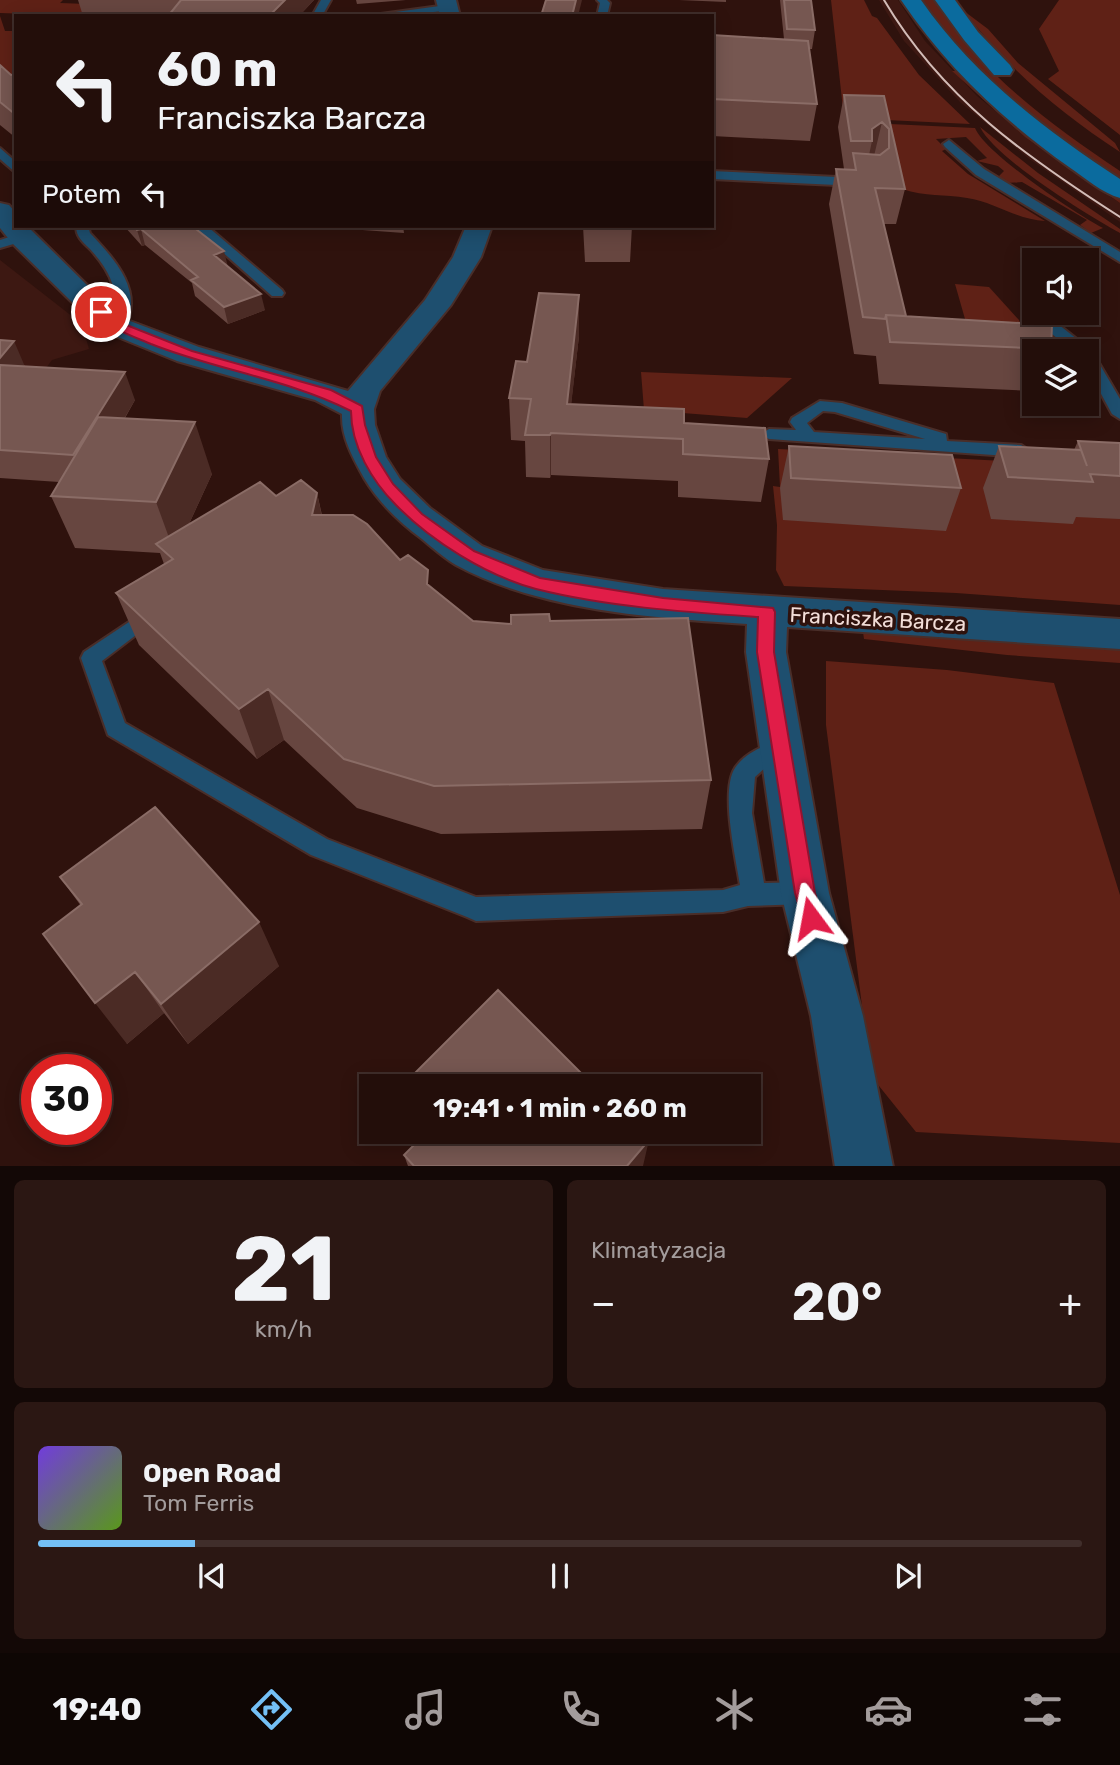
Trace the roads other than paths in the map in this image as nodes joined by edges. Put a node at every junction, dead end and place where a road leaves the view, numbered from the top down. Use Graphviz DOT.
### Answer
graph roads {
  1 [pos="911,0"];
  2 [pos="945,0"];
  3 [pos="447,8"];
  4 [pos="390,14"];
  5 [pos="1015,82"];
  6 [pos="949,144"];
  7 [pos="0,152"];
  8 [pos="14,167"];
  9 [pos="714,175"];
  10 [pos="873,182"];
  11 [pos="1120,190"];
  12 [pos="0,211"];
  13 [pos="79,228"];
  14 [pos="201,228"];
  15 [pos="478,228"];
  16 [pos="11,241"];
  17 [pos="1120,258"];
  18 [pos="277,293"];
  19 [pos="1050,325"];
  20 [pos="119,327"];
  21 [pos="1067,339"];
  22 [pos="1099,377"];
  23 [pos="358,409"];
  24 [pos="1120,414"];
  25 [pos="769,434"];
  26 [pos="809,437"];
  27 [pos="975,448"];
  28 [pos="1041,452"];
  29 [pos="767,612"];
  30 [pos="129,630"];
  31 [pos="1120,634"];
  32 [pos="781,749"];
  33 [pos="805,893"];
  34 [pos="754,895"];
  35 [pos="864,1166"];
  1 -- 11 [label="main road"];
  2 -- 5 [label="main road"];
  3 -- 4 [label="lane"];
  6 -- 17 [label="lane"];
  7 -- 8 [label="lane"];
  9 -- 10 [label="lane"];
  12 -- 16 [label="street"];
  13 -- 20 [label="lane"];
  14 -- 18 [label="lane"];
  15 -- 23 [label="street"];
  16 -- 20 [label="street"];
  19 -- 21 [label="lane"];
  20 -- 23 [label="street"];
  22 -- 24 [label="lane"];
  23 -- 29 [label="street, Franciszka Barcza"];
  25 -- 26 [label="lane"];
  26 -- 27 [label="lane"];
  26 -- 27 [label="lane"];
  27 -- 28 [label="lane"];
  29 -- 31 [label="street, Franciszka Barcza"];
  29 -- 32 [label="street"];
  30 -- 34 [label="lane"];
  32 -- 33 [label="street"];
  32 -- 34 [label="lane"];
  33 -- 34 [label="lane"];
  33 -- 35 [label="street"];
}
